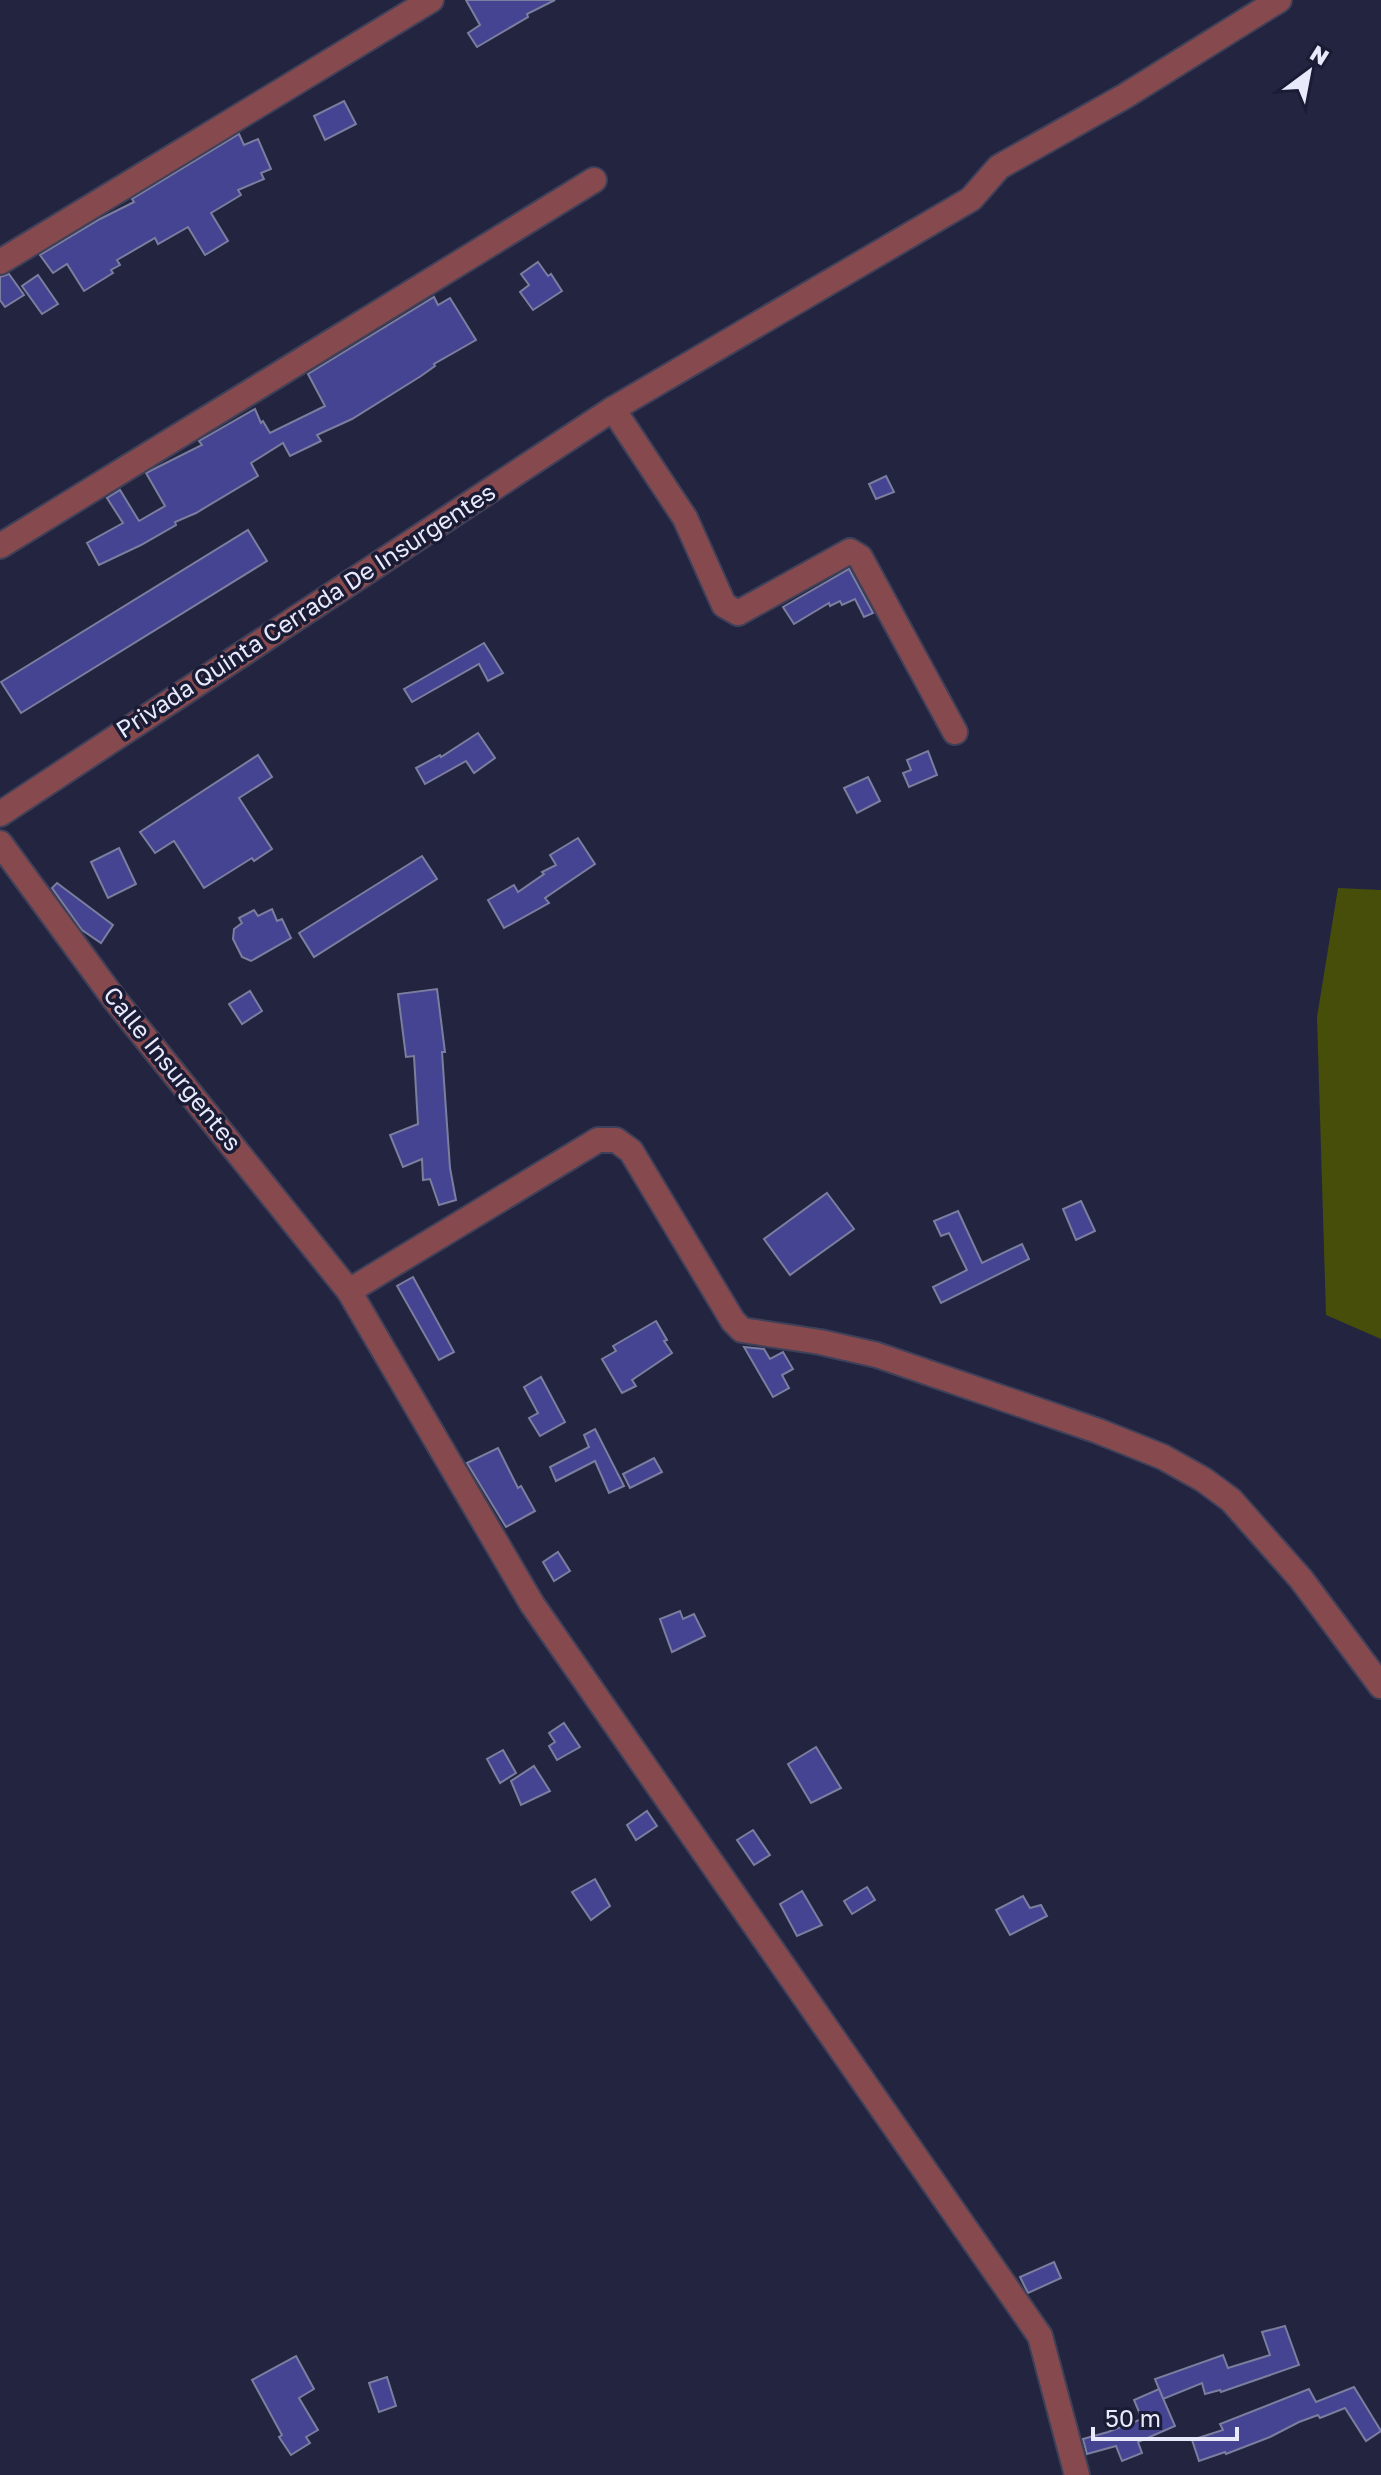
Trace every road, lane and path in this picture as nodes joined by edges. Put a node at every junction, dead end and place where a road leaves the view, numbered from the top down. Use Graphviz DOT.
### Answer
graph roads {
  1 [pos="431,0"];
  2 [pos="1279,0"];
  3 [pos="594,180"];
  4 [pos="0,262"];
  5 [pos="613,409"];
  6 [pos="0,546"];
  7 [pos="955,732"];
  8 [pos="0,814"];
  9 [pos="0,843"];
  10 [pos="349,1291"];
  11 [pos="1381,1686"];
  12 [pos="1077,2475"];
  1 -- 4 [label="street"];
  2 -- 5 [label="street, Privada Quinta Cerrada De Insurgentes"];
  3 -- 6 [label="street"];
  5 -- 7 [label="street"];
  5 -- 8 [label="street, Privada Quinta Cerrada De Insurgentes"];
  9 -- 10 [label="street, Calle Insurgentes"];
  10 -- 11 [label="street"];
  10 -- 12 [label="street, Calle Insurgentes"];
}
